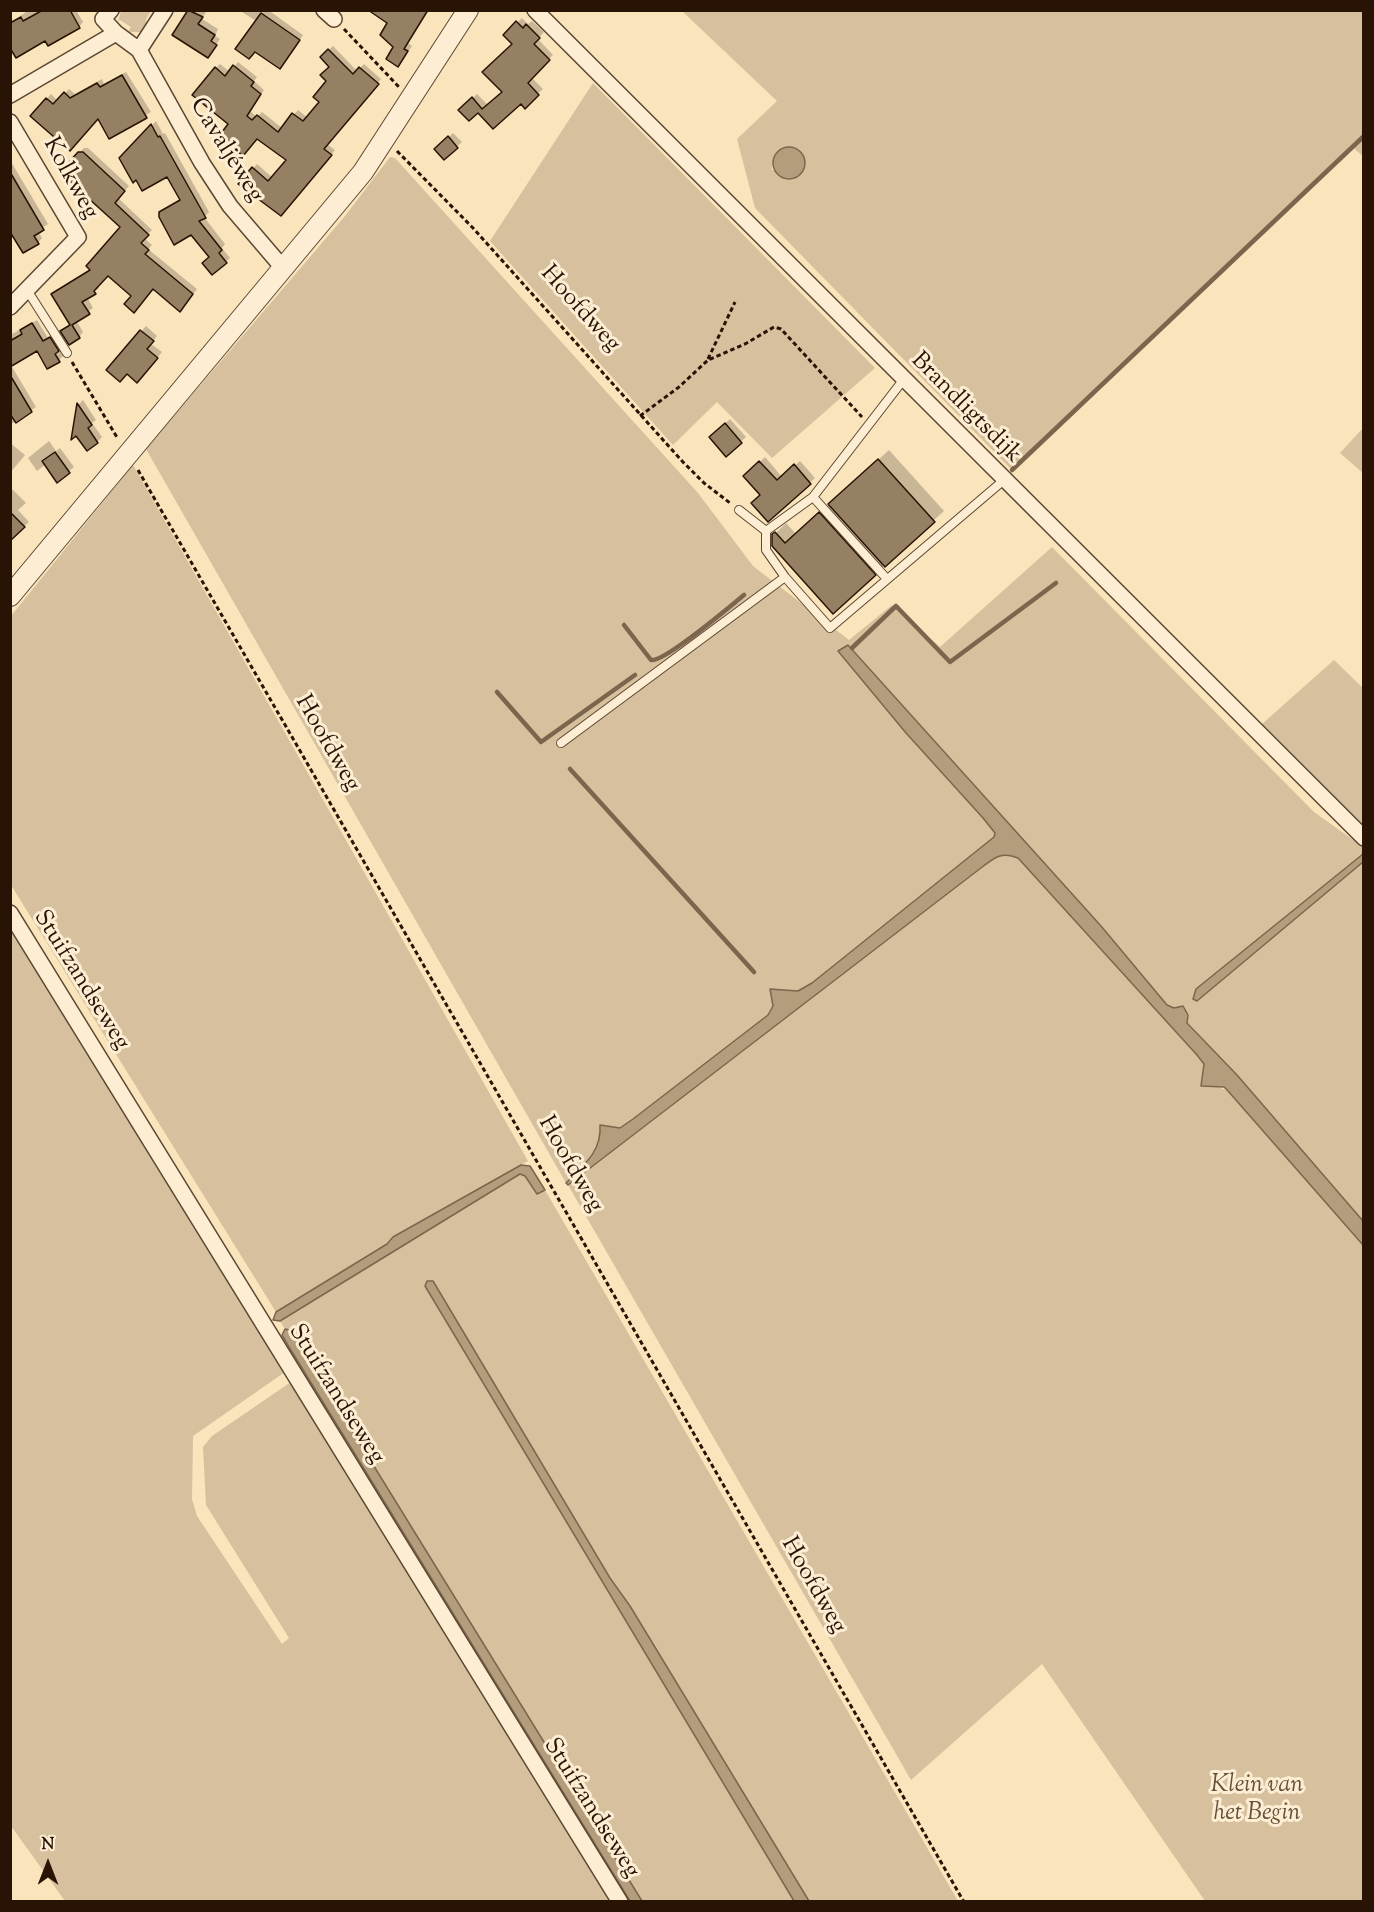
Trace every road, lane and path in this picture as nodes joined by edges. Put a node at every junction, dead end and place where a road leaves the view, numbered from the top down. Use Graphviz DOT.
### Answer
graph roads {
  1 [pos="165,10"];
  2 [pos="468,10"];
  3 [pos="535,10"];
  4 [pos="103,13"];
  5 [pos="329,15"];
  6 [pos="116,33"];
  7 [pos="139,50"];
  8 [pos="404,92"];
  9 [pos="10,95"];
  10 [pos="10,122"];
  11 [pos="386,140"];
  12 [pos="283,268"];
  13 [pos="27,290"];
  14 [pos="735,302"];
  15 [pos="10,307"];
  16 [pos="66,353"];
  17 [pos="707,360"];
  18 [pos="904,379"];
  19 [pos="640,416"];
  20 [pos="869,424"];
  21 [pos="129,454"];
  22 [pos="1004,480"];
  23 [pos="813,497"];
  24 [pos="739,510"];
  25 [pos="766,531"];
  26 [pos="785,577"];
  27 [pos="887,579"];
  28 [pos="10,596"];
  29 [pos="561,743"];
  30 [pos="1364,838"];
  31 [pos="10,913"];
  32 [pos="620,1902"];
  33 [pos="964,1902"];
  1 -- 7 [label="street"];
  2 -- 11 [label="street"];
  3 -- 18 [label="street, Brandligtsdijk"];
  4 -- 6 [label="street, Cavaljéweg"];
  5 -- 8 [label="path"];
  6 -- 7 [label="street, Cavaljéweg"];
  6 -- 9 [label="street"];
  7 -- 12 [label="street, Cavaljéweg"];
  10 -- 13 [label="street, Kolkweg"];
  11 -- 12 [label="street"];
  11 -- 19 [label="path, Hoofdweg"];
  12 -- 21 [label="street"];
  13 -- 15 [label="street, Kolkweg"];
  13 -- 16 [label="lane"];
  14 -- 17 [label="path"];
  16 -- 21 [label="path, Hoofdweg"];
  17 -- 19 [label="path"];
  17 -- 20 [label="path"];
  18 -- 20 [label="lane"];
  18 -- 22 [label="street, Brandligtsdijk"];
  19 -- 24 [label="path, Hoofdweg"];
  20 -- 23 [label="lane"];
  21 -- 28 [label="street"];
  21 -- 33 [label="path, Hoofdweg"];
  22 -- 27 [label="lane"];
  22 -- 30 [label="street, Brandligtsdijk"];
  23 -- 25 [label="lane"];
  23 -- 27 [label="lane"];
  24 -- 25 [label="lane"];
  25 -- 26 [label="lane"];
  26 -- 27 [label="lane"];
  26 -- 29 [label="lane"];
  31 -- 32 [label="street, Stuifzandseweg"];
}
